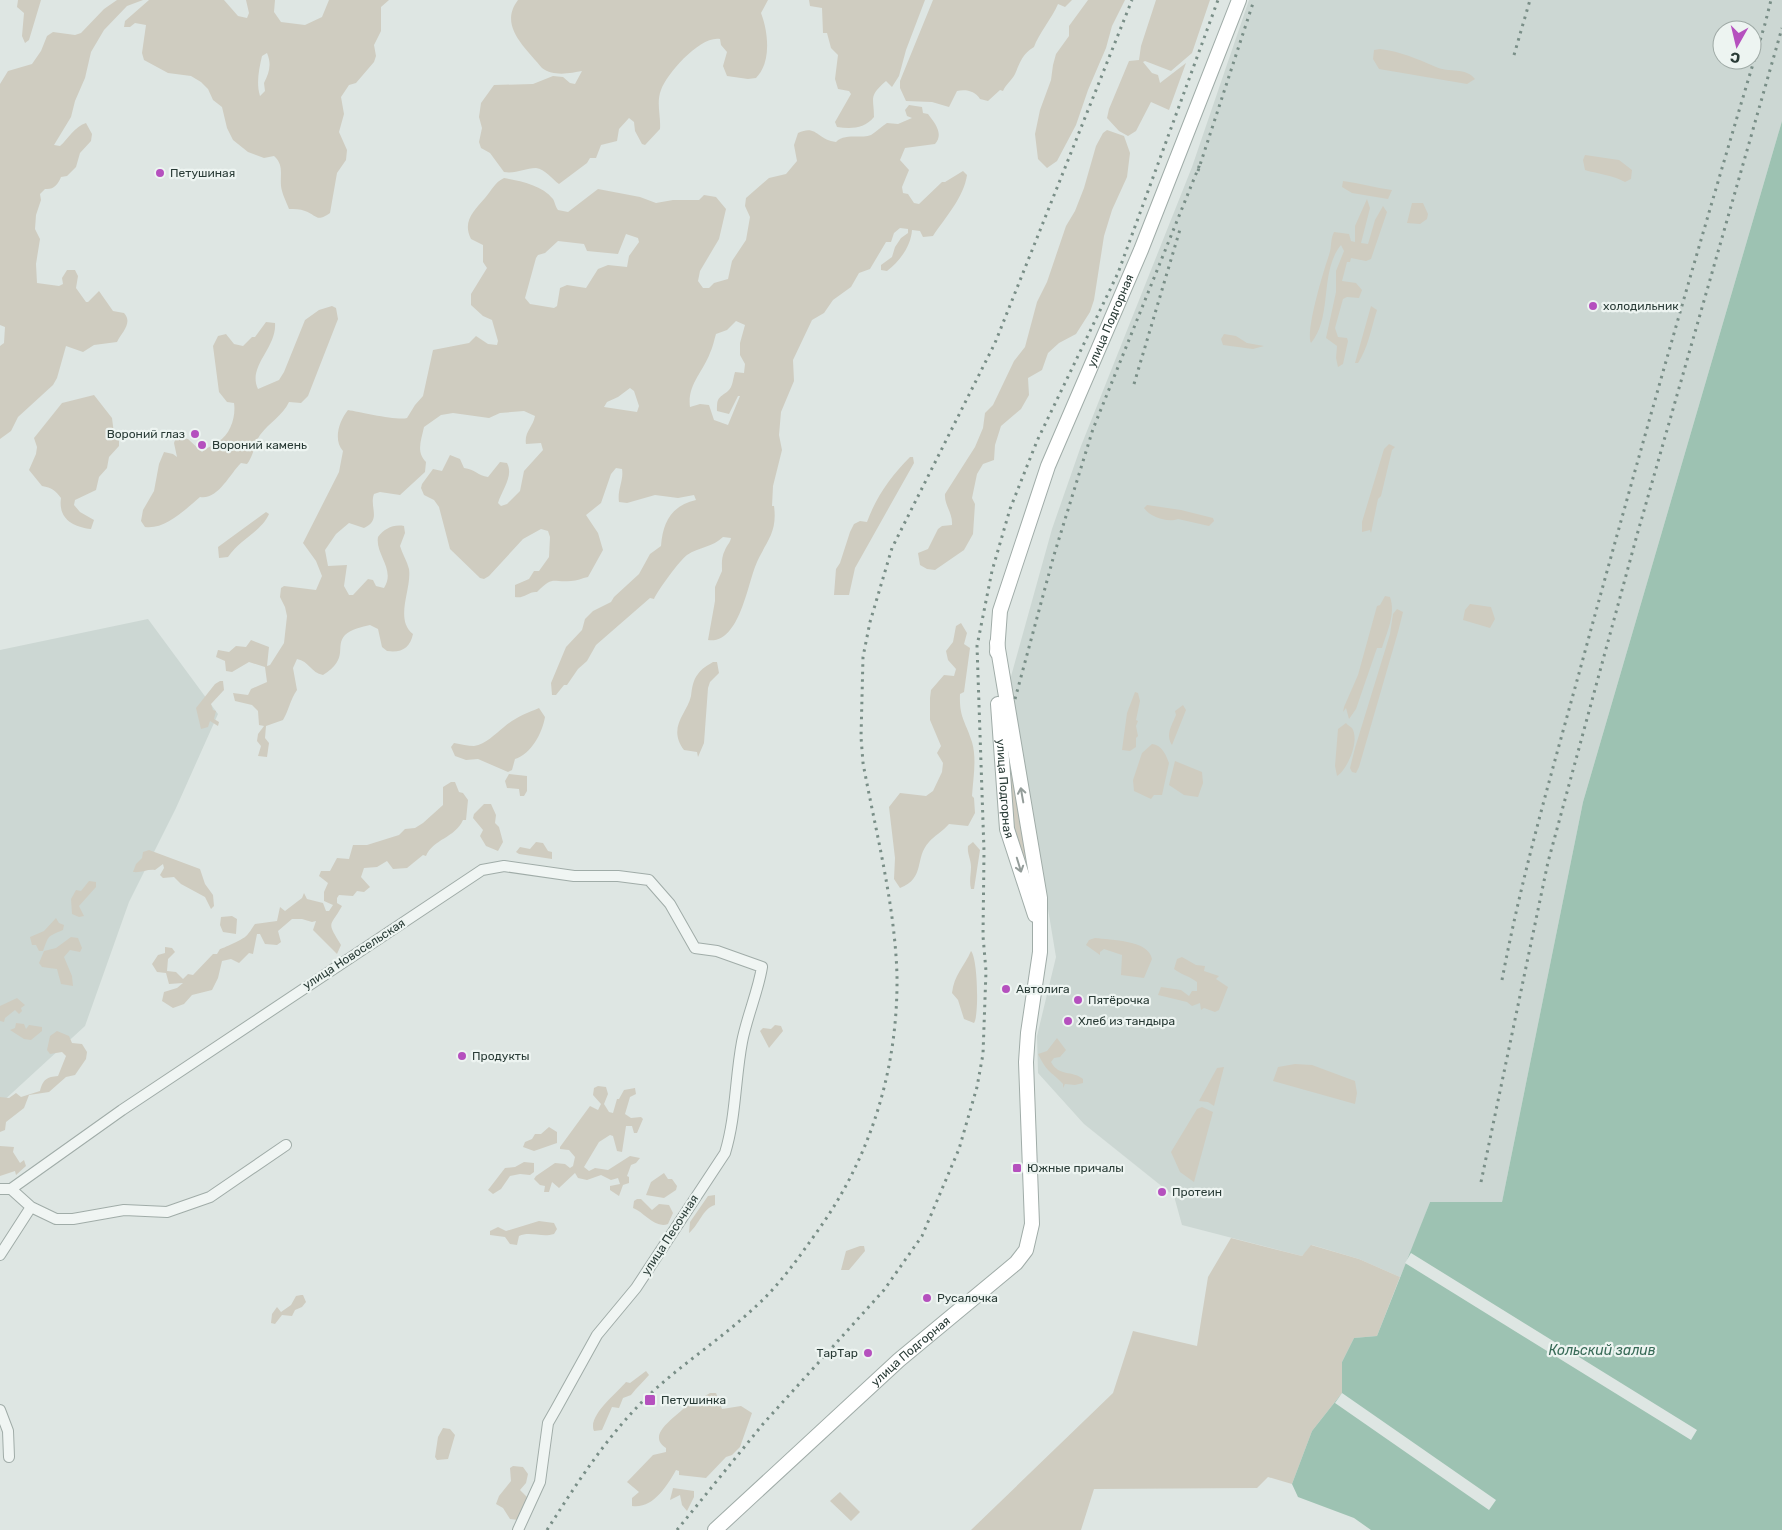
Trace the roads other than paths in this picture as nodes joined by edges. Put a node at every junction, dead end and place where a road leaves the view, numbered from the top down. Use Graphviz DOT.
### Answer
graph roads {
  1 [pos="1239,0"];
  2 [pos="998,644"];
  3 [pos="1040,930"];
  4 [pos="717,951"];
  5 [pos="286,1146"];
  6 [pos="0,1189"];
  7 [pos="11,1189"];
  8 [pos="31,1207"];
  9 [pos="0,1255"];
  10 [pos="0,1410"];
  11 [pos="9,1457"];
  12 [pos="518,1530"];
  13 [pos="715,1530"];
  1 -- 2 [label="main road, улица Подгорная"];
  3 -- 2 [label="main road, улица Подгорная, one-way"];
  2 -- 3 [label="main road, улица Подгорная, one-way"];
  3 -- 13 [label="main road, улица Подгорная"];
  4 -- 7 [label="street, улица Новосельская"];
  4 -- 12 [label="street, улица Песочная"];
  5 -- 8 [label="street"];
  6 -- 7 [label="street"];
  7 -- 8 [label="street"];
  8 -- 9 [label="street"];
  10 -- 11 [label="street"];
}
